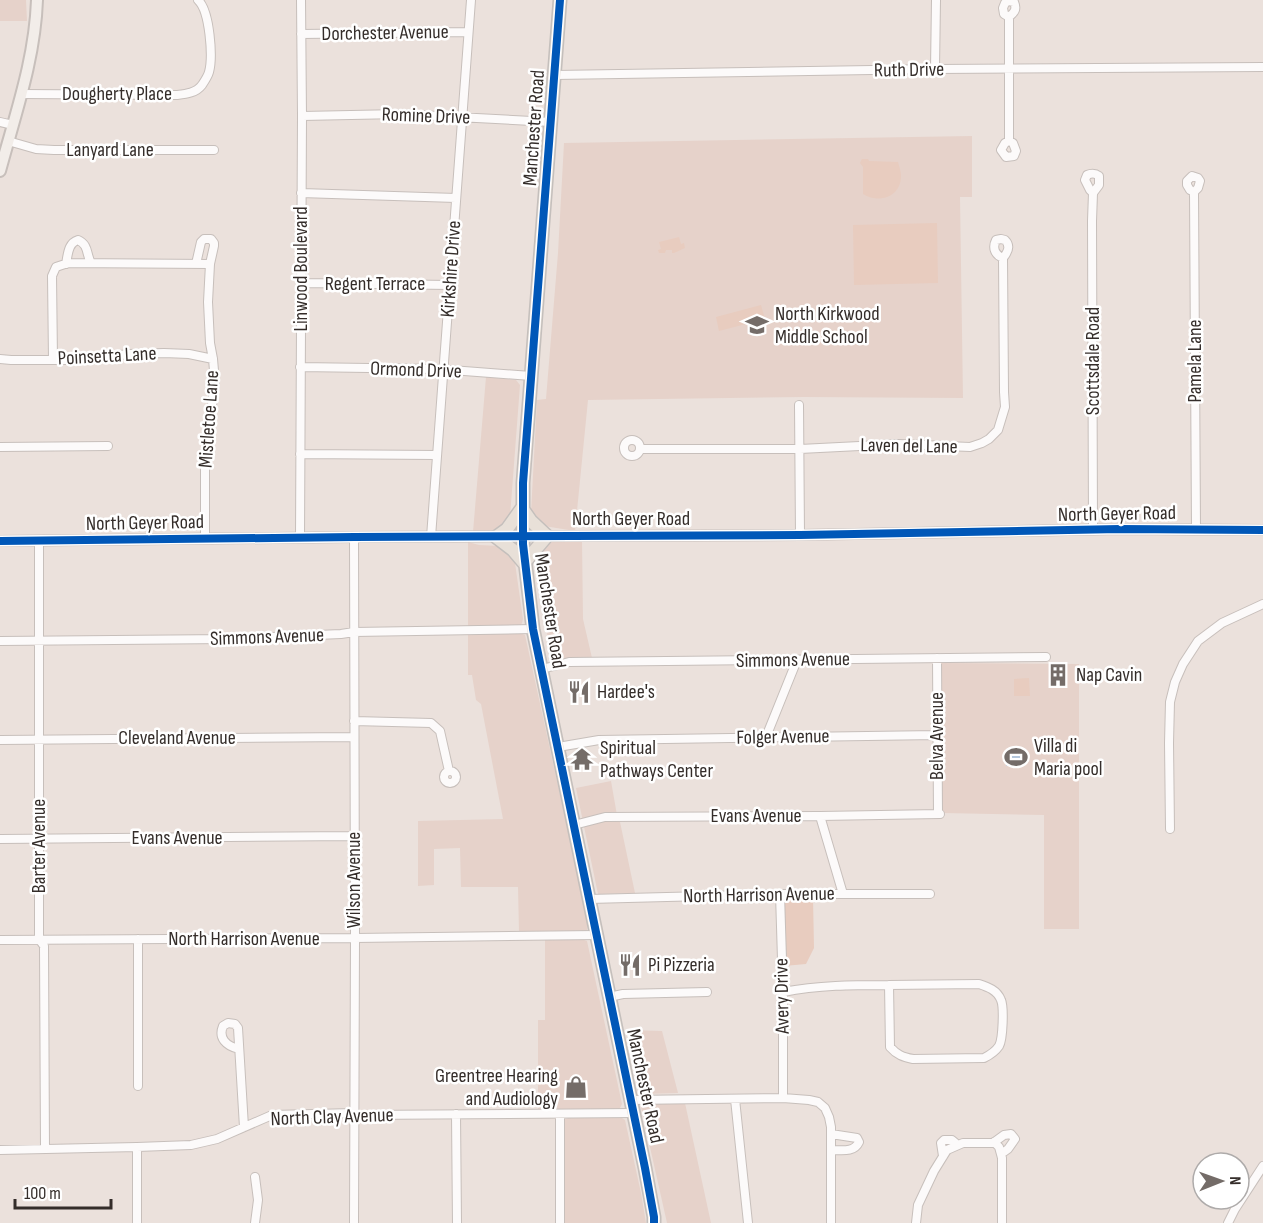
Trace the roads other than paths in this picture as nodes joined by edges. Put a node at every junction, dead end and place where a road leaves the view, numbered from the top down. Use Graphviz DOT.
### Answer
graph roads {
  1 [pos="37,0"];
  2 [pos="198,0"];
  3 [pos="301,0"];
  4 [pos="471,0"];
  5 [pos="560,0"];
  6 [pos="936,0"];
  7 [pos="205,4"];
  8 [pos="1009,17"];
  9 [pos="468,32"];
  10 [pos="301,34"];
  11 [pos="1263,67"];
  12 [pos="935,69"];
  13 [pos="1010,69"];
  14 [pos="555,75"];
  15 [pos="21,94"];
  16 [pos="302,116"];
  17 [pos="462,117"];
  18 [pos="0,122"];
  19 [pos="551,122"];
  20 [pos="13,125"];
  21 [pos="8,141"];
  22 [pos="1009,141"];
  23 [pos="214,150"];
  24 [pos="0,171"];
  25 [pos="1194,192"];
  26 [pos="301,193"];
  27 [pos="1093,193"];
  28 [pos="456,198"];
  29 [pos="1003,258"];
  30 [pos="91,263"];
  31 [pos="66,264"];
  32 [pos="196,264"];
  33 [pos="210,264"];
  34 [pos="301,284"];
  35 [pos="450,285"];
  36 [pos="213,358"];
  37 [pos="0,359"];
  38 [pos="53,360"];
  39 [pos="300,367"];
  40 [pos="444,370"];
  41 [pos="531,376"];
  42 [pos="799,405"];
  43 [pos="108,446"];
  44 [pos="0,447"];
  45 [pos="641,449"];
  46 [pos="800,449"];
  47 [pos="300,454"];
  48 [pos="437,454"];
  49 [pos="522,508"];
  50 [pos="1196,529"];
  51 [pos="1093,530"];
  52 [pos="1263,530"];
  53 [pos="800,535"];
  54 [pos="548,536"];
  55 [pos="300,537"];
  56 [pos="354,537"];
  57 [pos="431,537"];
  58 [pos="496,537"];
  59 [pos="522,537"];
  60 [pos="205,538"];
  61 [pos="39,540"];
  62 [pos="0,541"];
  63 [pos="524,563"];
  64 [pos="1263,604"];
  65 [pos="533,629"];
  66 [pos="354,632"];
  67 [pos="0,641"];
  68 [pos="39,641"];
  69 [pos="1046,657"];
  70 [pos="937,658"];
  71 [pos="797,660"];
  72 [pos="542,669"];
  73 [pos="354,721"];
  74 [pos="937,735"];
  75 [pos="354,737"];
  76 [pos="766,737"];
  77 [pos="39,739"];
  78 [pos="0,740"];
  79 [pos="558,747"];
  80 [pos="449,771"];
  81 [pos="939,814"];
  82 [pos="820,816"];
  83 [pos="574,825"];
  84 [pos="1170,829"];
  85 [pos="354,836"];
  86 [pos="0,838"];
  87 [pos="39,838"];
  88 [pos="780,894"];
  89 [pos="843,894"];
  90 [pos="930,894"];
  91 [pos="589,899"];
  92 [pos="597,935"];
  93 [pos="355,938"];
  94 [pos="39,939"];
  95 [pos="138,939"];
  96 [pos="0,940"];
  97 [pos="889,985"];
  98 [pos="707,992"];
  99 [pos="783,992"];
  100 [pos="609,997"];
  101 [pos="238,1049"];
  102 [pos="138,1086"];
  103 [pos="783,1098"];
  104 [pos="735,1099"];
  105 [pos="632,1107"];
  106 [pos="354,1113"];
  107 [pos="456,1114"];
  108 [pos="560,1114"];
  109 [pos="244,1127"];
  110 [pos="831,1134"];
  111 [pos="994,1142"];
  112 [pos="137,1147"];
  113 [pos="45,1149"];
  114 [pos="0,1150"];
  115 [pos="831,1150"];
  116 [pos="1001,1154"];
  117 [pos="1263,1166"];
  118 [pos="255,1177"];
  119 [pos="655,1221"];
  120 [pos="137,1223"];
  121 [pos="255,1223"];
  122 [pos="354,1223"];
  123 [pos="457,1223"];
  124 [pos="560,1223"];
  125 [pos="748,1223"];
  126 [pos="831,1223"];
  127 [pos="916,1223"];
  128 [pos="1002,1223"];
  129 [pos="1228,1223"];
  1 -- 15 [label="main road"];
  2 -- 7 [label="street, Dougherty Place"];
  3 -- 10 [label="street, Linwood Boulevard"];
  4 -- 9 [label="street, Kirkshire Drive"];
  5 -- 14 [label="main road, Manchester Road"];
  6 -- 12 [label="street"];
  7 -- 15 [label="street, Dougherty Place"];
  8 -- 13 [label="street"];
  9 -- 10 [label="street, Dorchester Avenue"];
  9 -- 17 [label="street, Kirkshire Drive"];
  10 -- 16 [label="street, Linwood Boulevard"];
  11 -- 13 [label="street, Ruth Drive"];
  12 -- 13 [label="street, Ruth Drive"];
  12 -- 14 [label="street, Ruth Drive"];
  13 -- 22 [label="street"];
  14 -- 19 [label="main road, Manchester Road"];
  15 -- 20 [label="main road"];
  16 -- 17 [label="street, Romine Drive"];
  16 -- 26 [label="street, Linwood Boulevard"];
  17 -- 19 [label="street, Romine Drive"];
  17 -- 28 [label="street, Kirkshire Drive"];
  18 -- 20 [label="street"];
  19 -- 41 [label="main road, Manchester Road"];
  20 -- 21 [label="main road"];
  21 -- 23 [label="street, Lanyard Lane"];
  21 -- 24 [label="main road"];
  25 -- 50 [label="street, Pamela Lane"];
  26 -- 28 [label="street"];
  26 -- 34 [label="street, Linwood Boulevard"];
  27 -- 51 [label="street, Scottsdale Road"];
  28 -- 35 [label="street, Kirkshire Drive"];
  29 -- 46 [label="street, Laven del Lane"];
  30 -- 31 [label="street"];
  30 -- 31 [label="street"];
  30 -- 32 [label="street"];
  31 -- 38 [label="street"];
  32 -- 33 [label="street"];
  32 -- 33 [label="street, Mistletoe Lane"];
  33 -- 36 [label="street, Mistletoe Lane"];
  34 -- 35 [label="street, Regent Terrace"];
  34 -- 39 [label="street, Linwood Boulevard"];
  35 -- 40 [label="street, Kirkshire Drive"];
  36 -- 38 [label="street, Poinsetta Lane"];
  36 -- 60 [label="street, Mistletoe Lane"];
  37 -- 38 [label="street, Poinsetta Lane"];
  39 -- 40 [label="street, Ormond Drive"];
  39 -- 47 [label="street, Linwood Boulevard"];
  40 -- 41 [label="street, Ormond Drive"];
  40 -- 48 [label="street, Kirkshire Drive"];
  41 -- 49 [label="main road, Manchester Road"];
  42 -- 46 [label="street"];
  43 -- 44 [label="street"];
  45 -- 46 [label="street, Laven del Lane"];
  46 -- 53 [label="street"];
  47 -- 48 [label="street"];
  47 -- 55 [label="street, Linwood Boulevard"];
  48 -- 57 [label="street, Kirkshire Drive"];
  49 -- 54 [label="main road"];
  49 -- 58 [label="main road"];
  49 -- 59 [label="main road, Manchester Road"];
  50 -- 51 [label="street, North Geyer Road"];
  50 -- 52 [label="street, North Geyer Road"];
  51 -- 53 [label="street, North Geyer Road"];
  53 -- 54 [label="street, North Geyer Road"];
  54 -- 59 [label="street, North Geyer Road"];
  54 -- 63 [label="main road"];
  55 -- 56 [label="street, North Geyer Road"];
  55 -- 60 [label="street, North Geyer Road"];
  56 -- 57 [label="street, North Geyer Road"];
  56 -- 66 [label="street, Wilson Avenue"];
  57 -- 58 [label="street, North Geyer Road"];
  58 -- 59 [label="street, North Geyer Road"];
  58 -- 63 [label="main road"];
  59 -- 63 [label="main road, Manchester Road"];
  60 -- 61 [label="street, North Geyer Road"];
  61 -- 62 [label="street, North Geyer Road"];
  61 -- 68 [label="street, Barter Avenue"];
  63 -- 65 [label="main road, Manchester Road"];
  64 -- 84 [label="street"];
  65 -- 66 [label="street, Simmons Avenue"];
  65 -- 72 [label="main road, Manchester Road"];
  66 -- 68 [label="street, Simmons Avenue"];
  66 -- 73 [label="street, Wilson Avenue"];
  67 -- 68 [label="street, Simmons Avenue"];
  68 -- 77 [label="street, Barter Avenue"];
  69 -- 70 [label="street, Simmons Avenue"];
  70 -- 71 [label="street, Simmons Avenue"];
  70 -- 74 [label="street, Belva Avenue"];
  71 -- 72 [label="street, Simmons Avenue"];
  71 -- 76 [label="street"];
  72 -- 79 [label="main road, Manchester Road"];
  73 -- 75 [label="street, Wilson Avenue"];
  73 -- 80 [label="street"];
  74 -- 76 [label="street, Folger Avenue"];
  74 -- 81 [label="street, Belva Avenue"];
  75 -- 77 [label="street, Cleveland Avenue"];
  75 -- 85 [label="street, Wilson Avenue"];
  76 -- 79 [label="street, Folger Avenue"];
  77 -- 78 [label="street, Cleveland Avenue"];
  77 -- 87 [label="street, Barter Avenue"];
  79 -- 83 [label="main road, Manchester Road"];
  81 -- 82 [label="street, Evans Avenue"];
  82 -- 83 [label="street, Evans Avenue"];
  82 -- 89 [label="street"];
  83 -- 91 [label="main road, Manchester Road"];
  85 -- 87 [label="street, Evans Avenue"];
  85 -- 93 [label="street, Wilson Avenue"];
  86 -- 87 [label="street, Evans Avenue"];
  87 -- 94 [label="street, Barter Avenue"];
  88 -- 89 [label="street, North Harrison Avenue"];
  88 -- 91 [label="street, North Harrison Avenue"];
  88 -- 99 [label="street, Avery Drive"];
  89 -- 90 [label="street, North Harrison Avenue"];
  91 -- 92 [label="main road, Manchester Road"];
  92 -- 93 [label="street, North Harrison Avenue"];
  92 -- 100 [label="main road, Manchester Road"];
  93 -- 95 [label="street, North Harrison Avenue"];
  93 -- 106 [label="street, Wilson Avenue"];
  94 -- 95 [label="street, North Harrison Avenue"];
  94 -- 96 [label="street, North Harrison Avenue"];
  94 -- 113 [label="street, Barter Avenue"];
  95 -- 102 [label="street"];
  97 -- 97 [label="street"];
  97 -- 99 [label="street"];
  98 -- 100 [label="street"];
  99 -- 103 [label="street, Avery Drive"];
  100 -- 105 [label="main road, Manchester Road"];
  101 -- 109 [label="street"];
  103 -- 104 [label="street, North Clay Avenue"];
  103 -- 110 [label="street, North Clay Avenue"];
  104 -- 105 [label="street, North Clay Avenue"];
  104 -- 125 [label="street"];
  105 -- 108 [label="street, North Clay Avenue"];
  105 -- 119 [label="main road, Manchester Road"];
  106 -- 107 [label="street, North Clay Avenue"];
  106 -- 109 [label="street, North Clay Avenue"];
  106 -- 122 [label="street, Wilson Avenue"];
  107 -- 108 [label="street, North Clay Avenue"];
  107 -- 123 [label="street"];
  108 -- 124 [label="street"];
  109 -- 112 [label="street, North Clay Avenue"];
  110 -- 115 [label="street"];
  110 -- 115 [label="street"];
  111 -- 116 [label="street"];
  111 -- 116 [label="street"];
  111 -- 127 [label="street"];
  112 -- 113 [label="street, North Clay Avenue"];
  112 -- 120 [label="street"];
  113 -- 114 [label="street, North Clay Avenue"];
  115 -- 126 [label="street"];
  116 -- 128 [label="street"];
  117 -- 129 [label="street"];
  118 -- 121 [label="street"];
}
